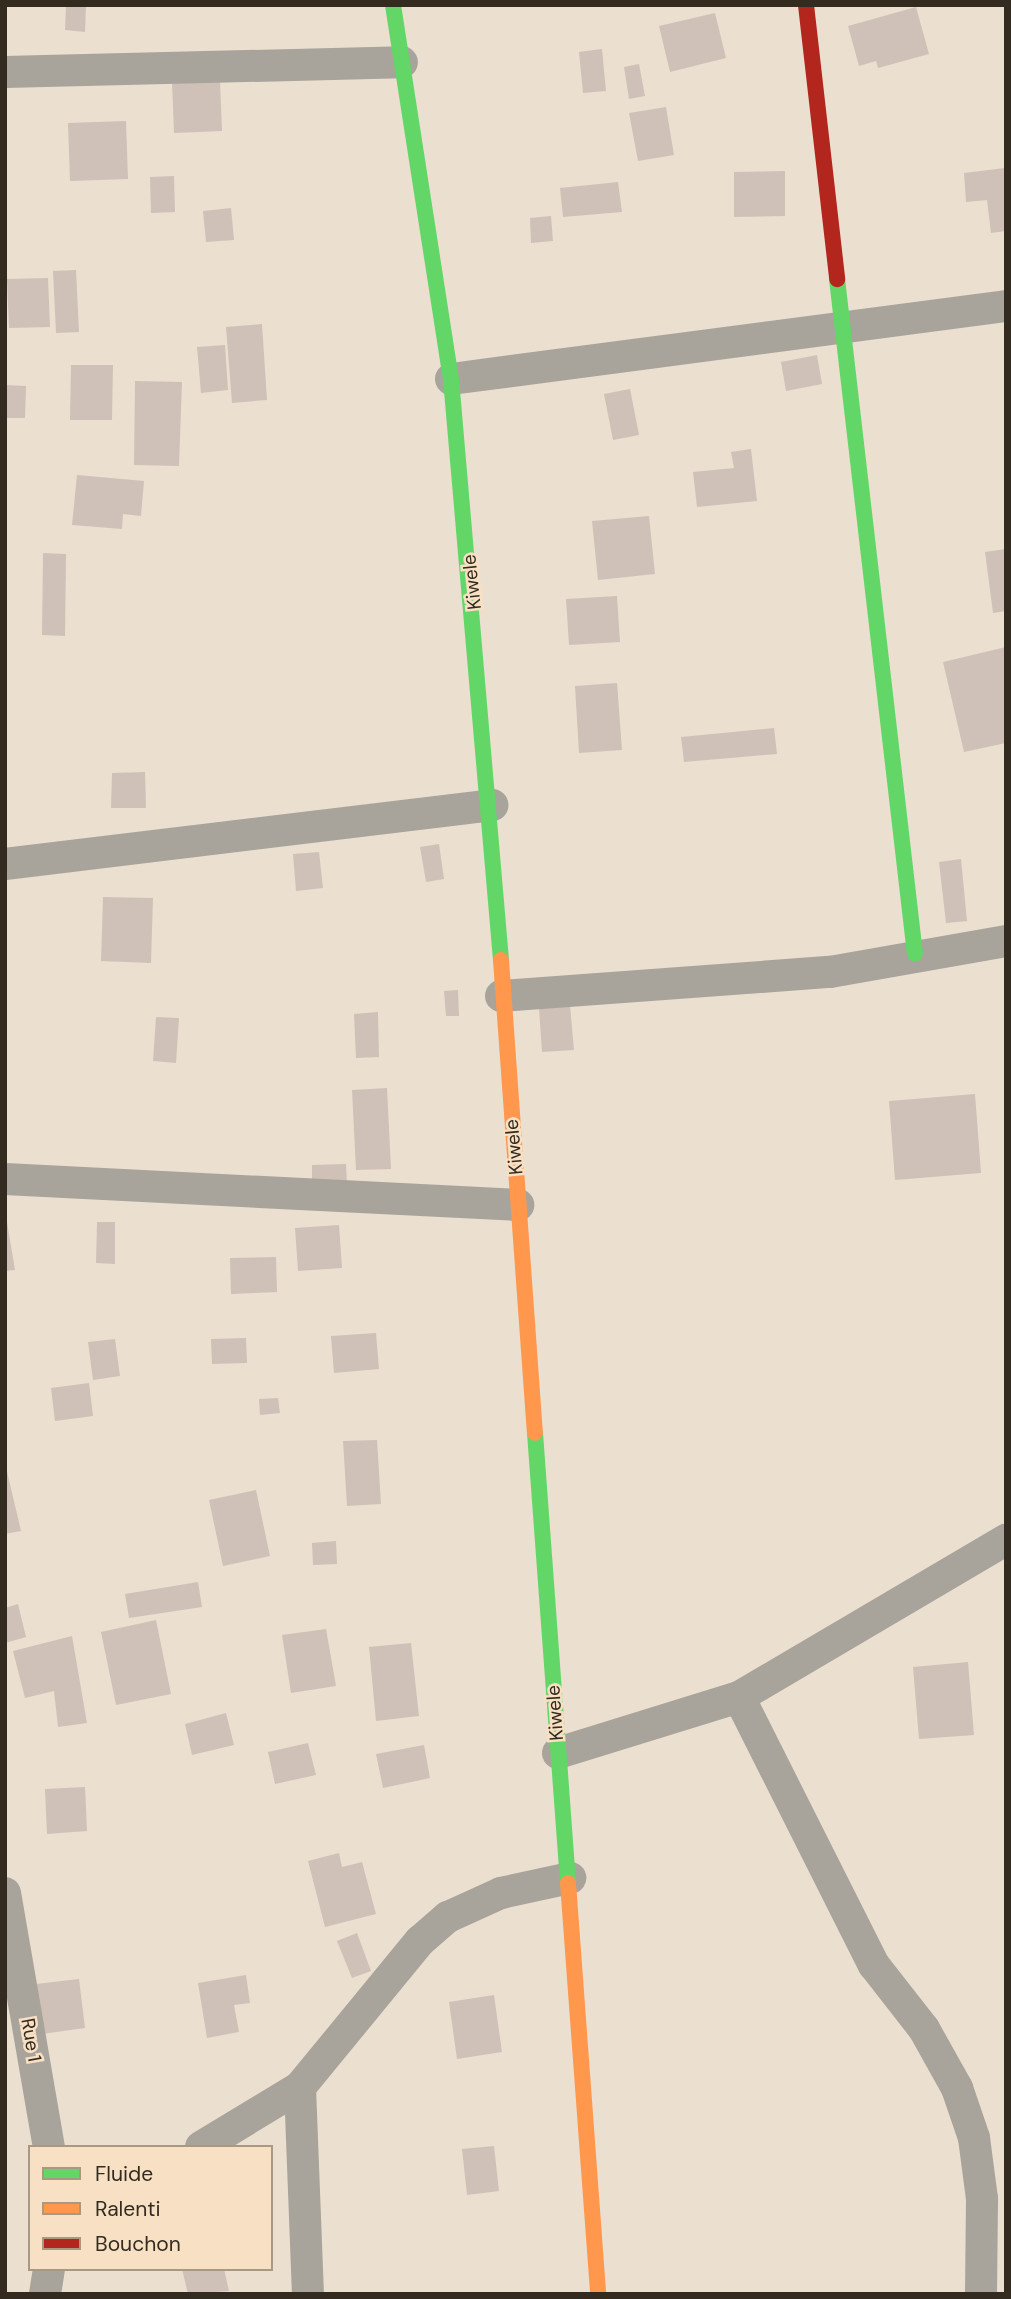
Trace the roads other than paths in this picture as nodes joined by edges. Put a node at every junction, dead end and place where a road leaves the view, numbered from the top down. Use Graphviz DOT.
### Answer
graph roads {
  1 [pos="393,5"];
  2 [pos="806,5"];
  3 [pos="402,62"];
  4 [pos="5,72"];
  5 [pos="1006,306"];
  6 [pos="843,330"];
  7 [pos="451,379"];
  8 [pos="492,805"];
  9 [pos="5,864"];
  10 [pos="1006,941"];
  11 [pos="915,954"];
  12 [pos="501,996"];
  13 [pos="5,1179"];
  14 [pos="518,1205"];
  15 [pos="1006,1540"];
  16 [pos="739,1697"];
  17 [pos="558,1754"];
  18 [pos="570,1878"];
  19 [pos="5,1893"];
  20 [pos="300,2087"];
  21 [pos="49,2145"];
  22 [pos="204,2145"];
  23 [pos="49,2271"];
  24 [pos="45,2294"];
  25 [pos="308,2294"];
  26 [pos="598,2294"];
  27 [pos="981,2294"];
  1 -- 3 [label="street, Kiwele"];
  2 -- 6 [label="street"];
  3 -- 4 [label="street"];
  3 -- 7 [label="street, Kiwele"];
  5 -- 6 [label="street"];
  6 -- 7 [label="street"];
  6 -- 11 [label="street"];
  7 -- 8 [label="street, Kiwele"];
  8 -- 9 [label="street"];
  8 -- 12 [label="street, Kiwele"];
  10 -- 11 [label="street"];
  11 -- 12 [label="street"];
  12 -- 14 [label="street, Kiwele"];
  13 -- 14 [label="street"];
  14 -- 17 [label="street, Kiwele"];
  15 -- 16 [label="street"];
  16 -- 17 [label="street"];
  16 -- 27 [label="street"];
  17 -- 18 [label="street, Kiwele"];
  18 -- 20 [label="street"];
  18 -- 26 [label="street, Kiwele"];
  19 -- 21 [label="street, Rue 1"];
  20 -- 22 [label="street"];
  20 -- 25 [label="street"];
  23 -- 24 [label="street"];
}
